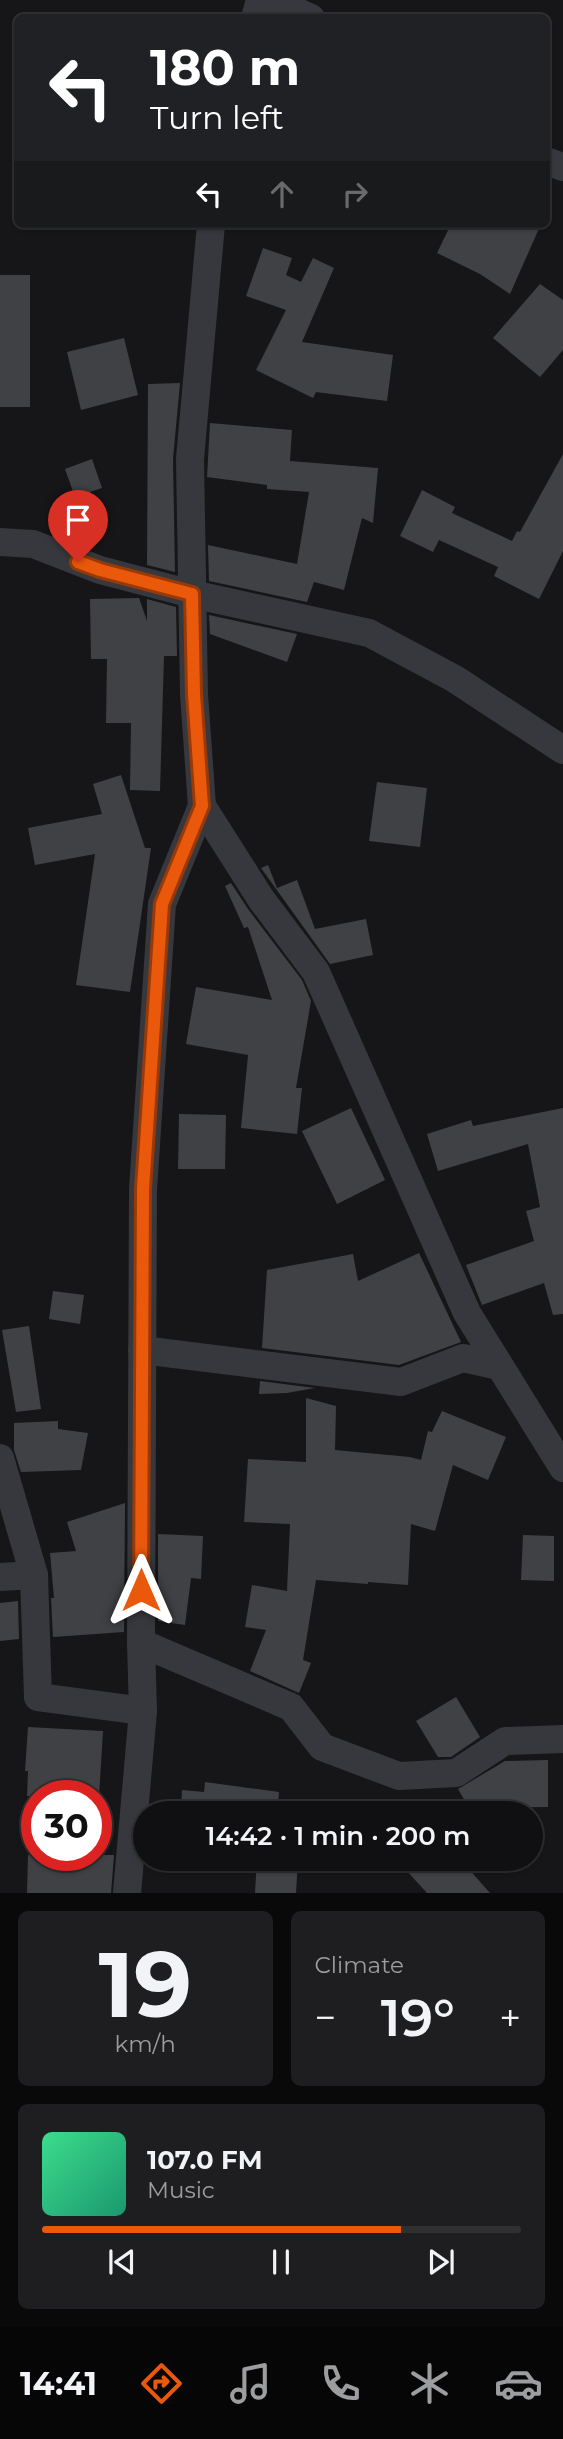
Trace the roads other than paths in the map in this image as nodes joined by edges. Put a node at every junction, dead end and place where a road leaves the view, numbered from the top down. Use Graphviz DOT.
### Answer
graph roads {
  1 [pos="271,0"];
  2 [pos="302,14"];
  3 [pos="211,228"];
  4 [pos="0,542"];
  5 [pos="192,594"];
  6 [pos="563,750"];
  7 [pos="202,806"];
  8 [pos="142,1350"];
  9 [pos="499,1366"];
  10 [pos="0,1458"];
  11 [pos="563,1468"];
  12 [pos="34,1575"];
  13 [pos="0,1577"];
  14 [pos="141,1643"];
  15 [pos="143,1712"];
  16 [pos="563,1739"];
  17 [pos="127,1893"];
  1 -- 2 [label="street"];
  3 -- 5 [label="street"];
  4 -- 5 [label="street"];
  5 -- 6 [label="street"];
  5 -- 7 [label="street"];
  7 -- 8 [label="street"];
  7 -- 9 [label="street"];
  8 -- 9 [label="street"];
  8 -- 14 [label="street"];
  9 -- 11 [label="street"];
  10 -- 12 [label="street"];
  12 -- 13 [label="street"];
  12 -- 15 [label="street"];
  14 -- 15 [label="street"];
  14 -- 16 [label="street"];
  15 -- 17 [label="street"];
}
